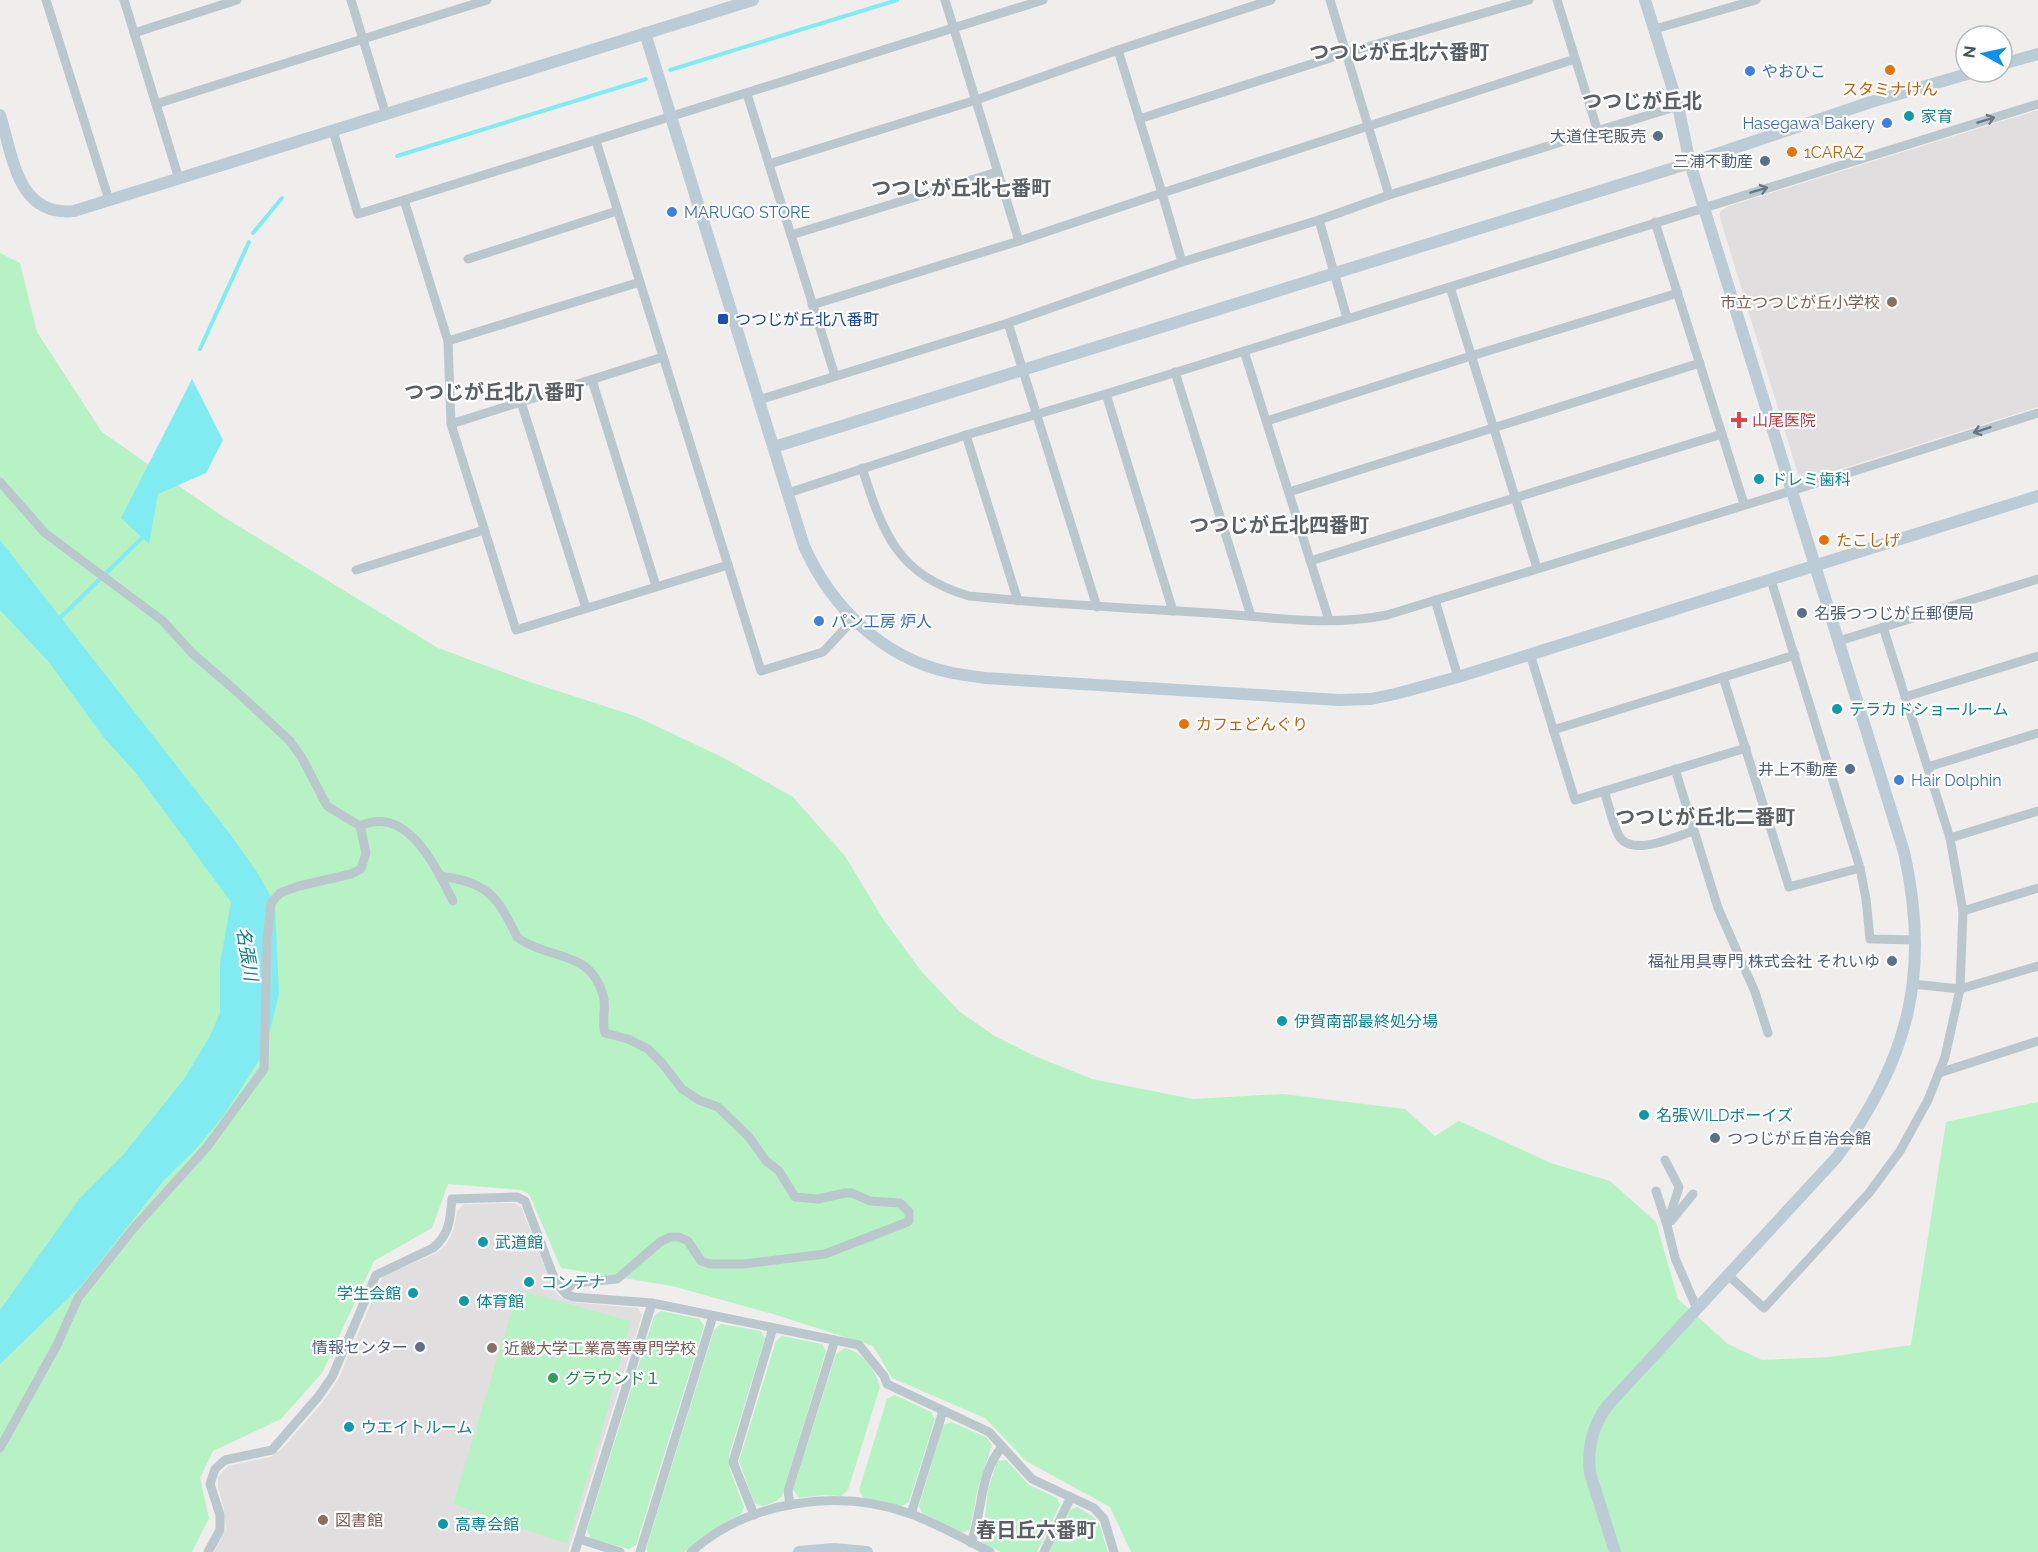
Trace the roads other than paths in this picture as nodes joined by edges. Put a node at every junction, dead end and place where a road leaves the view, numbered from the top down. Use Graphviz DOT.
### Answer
graph roads {
  1 [pos="46,0"];
  2 [pos="124,0"];
  3 [pos="237,0"];
  4 [pos="351,0"];
  5 [pos="487,0"];
  6 [pos="753,0"];
  7 [pos="945,0"];
  8 [pos="1043,0"];
  9 [pos="1272,0"];
  10 [pos="1330,0"];
  11 [pos="1529,0"];
  12 [pos="1557,0"];
  13 [pos="1645,0"];
  14 [pos="1756,0"];
  15 [pos="1727,4"];
  16 [pos="954,29"];
  17 [pos="1655,29"];
  18 [pos="134,33"];
  19 [pos="645,33"];
  20 [pos="363,39"];
  21 [pos="1118,50"];
  22 [pos="1346,53"];
  23 [pos="2038,54"];
  24 [pos="1575,59"];
  25 [pos="2014,61"];
  26 [pos="1954,78"];
  27 [pos="747,94"];
  28 [pos="976,100"];
  29 [pos="156,104"];
  30 [pos="2038,104"];
  31 [pos="1678,106"];
  32 [pos="0,115"];
  33 [pos="386,115"];
  34 [pos="672,118"];
  35 [pos="1139,119"];
  36 [pos="1368,127"];
  37 [pos="333,131"];
  38 [pos="1598,132"];
  39 [pos="596,141"];
  40 [pos="769,164"];
  41 [pos="1690,164"];
  42 [pos="997,172"];
  43 [pos="179,179"];
  44 [pos="1162,194"];
  45 [pos="1389,195"];
  46 [pos="108,200"];
  47 [pos="404,200"];
  48 [pos="1703,207"];
  49 [pos="617,212"];
  50 [pos="1319,220"];
  51 [pos="1655,222"];
  52 [pos="791,235"];
  53 [pos="1019,241"];
  54 [pos="468,259"];
  55 [pos="1182,262"];
  56 [pos="1334,274"];
  57 [pos="640,282"];
  58 [pos="1450,287"];
  59 [pos="1678,293"];
  60 [pos="812,306"];
  61 [pos="1347,318"];
  62 [pos="1008,323"];
  63 [pos="448,341"];
  64 [pos="1244,351"];
  65 [pos="1470,356"];
  66 [pos="663,357"];
  67 [pos="1700,363"];
  68 [pos="1024,371"];
  69 [pos="1175,372"];
  70 [pos="835,376"];
  71 [pos="592,380"];
  72 [pos="1106,394"];
  73 [pos="759,400"];
  74 [pos="521,402"];
  75 [pos="2038,413"];
  76 [pos="1038,415"];
  77 [pos="1267,421"];
  78 [pos="451,424"];
  79 [pos="1493,428"];
  80 [pos="1722,434"];
  81 [pos="966,435"];
  82 [pos="774,447"];
  83 [pos="862,468"];
  84 [pos="0,482"];
  85 [pos="1791,491"];
  86 [pos="1289,492"];
  87 [pos="788,493"];
  88 [pos="2038,496"];
  89 [pos="1515,498"];
  90 [pos="1743,504"];
  91 [pos="484,530"];
  92 [pos="1310,561"];
  93 [pos="728,565"];
  94 [pos="1816,565"];
  95 [pos="1537,568"];
  96 [pos="356,570"];
  97 [pos="2038,579"];
  98 [pos="1771,580"];
  99 [pos="656,586"];
  100 [pos="1435,600"];
  101 [pos="1018,601"];
  102 [pos="1097,607"];
  103 [pos="586,609"];
  104 [pos="1173,611"];
  105 [pos="1251,616"];
  106 [pos="853,620"];
  107 [pos="1329,621"];
  108 [pos="1882,627"];
  109 [pos="1839,641"];
  110 [pos="1530,654"];
  111 [pos="1795,655"];
  112 [pos="2038,656"];
  113 [pos="1458,677"];
  114 [pos="1723,677"];
  115 [pos="1905,697"];
  116 [pos="1553,730"];
  117 [pos="2038,733"];
  118 [pos="1746,748"];
  119 [pos="1928,767"];
  120 [pos="1675,769"];
  121 [pos="1604,791"];
  122 [pos="2038,811"];
  123 [pos="360,826"];
  124 [pos="1694,831"];
  125 [pos="1950,838"];
  126 [pos="1860,868"];
  127 [pos="440,876"];
  128 [pos="2038,888"];
  129 [pos="453,902"];
  130 [pos="1963,911"];
  131 [pos="1916,940"];
  132 [pos="2038,966"];
  133 [pos="1912,984"];
  134 [pos="1960,989"];
  135 [pos="1768,1033"];
  136 [pos="2038,1041"];
  137 [pos="1939,1073"];
  138 [pos="1665,1160"];
  139 [pos="1656,1191"];
  140 [pos="1693,1194"];
  141 [pos="1667,1225"];
  142 [pos="1729,1276"];
  143 [pos="564,1292"];
  144 [pos="652,1303"];
  145 [pos="1698,1309"];
  146 [pos="713,1316"];
  147 [pos="773,1328"];
  148 [pos="835,1340"];
  149 [pos="943,1412"];
  150 [pos="1002,1447"];
  151 [pos="0,1448"];
  152 [pos="1071,1497"];
  153 [pos="790,1505"];
  154 [pos="911,1514"];
  155 [pos="754,1515"];
  156 [pos="579,1539"];
  157 [pos="971,1543"];
  158 [pos="208,1552"];
  159 [pos="575,1552"];
  160 [pos="620,1552"];
  161 [pos="640,1552"];
  162 [pos="691,1552"];
  163 [pos="799,1552"];
  164 [pos="867,1552"];
  165 [pos="990,1552"];
  166 [pos="1044,1552"];
  167 [pos="1114,1552"];
  168 [pos="1615,1552"];
  1 -- 46 [label="street"];
  2 -- 18 [label="street"];
  3 -- 18 [label="street"];
  4 -- 20 [label="street"];
  5 -- 20 [label="street"];
  6 -- 19 [label="street"];
  7 -- 16 [label="street"];
  8 -- 16 [label="street"];
  9 -- 21 [label="street"];
  10 -- 22 [label="street"];
  11 -- 22 [label="street"];
  12 -- 24 [label="street"];
  13 -- 17 [label="street"];
  14 -- 15 [label="street"];
  15 -- 17 [label="street"];
  16 -- 27 [label="street"];
  16 -- 28 [label="street"];
  17 -- 31 [label="street"];
  18 -- 29 [label="street"];
  19 -- 33 [label="street"];
  19 -- 34 [label="street"];
  20 -- 29 [label="street"];
  20 -- 33 [label="street"];
  21 -- 28 [label="street"];
  21 -- 35 [label="street"];
  22 -- 35 [label="street"];
  22 -- 36 [label="street"];
  23 -- 25 [label="street"];
  24 -- 36 [label="street"];
  24 -- 38 [label="street"];
  26 -- 41 [label="street"];
  27 -- 34 [label="street"];
  27 -- 40 [label="street"];
  28 -- 40 [label="street"];
  28 -- 42 [label="street"];
  29 -- 43 [label="street"];
  48 -- 30 [label="street, one-way"];
  31 -- 38 [label="street"];
  31 -- 41 [label="street"];
  32 -- 46 [label="street"];
  33 -- 37 [label="street"];
  34 -- 39 [label="street"];
  34 -- 73 [label="street"];
  35 -- 44 [label="street"];
  36 -- 44 [label="street"];
  36 -- 45 [label="street"];
  37 -- 43 [label="street"];
  37 -- 47 [label="street"];
  38 -- 45 [label="street"];
  39 -- 47 [label="street"];
  39 -- 49 [label="street"];
  40 -- 52 [label="street"];
  41 -- 48 [label="street"];
  41 -- 56 [label="street"];
  42 -- 52 [label="street"];
  42 -- 53 [label="street"];
  43 -- 46 [label="street"];
  44 -- 53 [label="street"];
  44 -- 55 [label="street"];
  45 -- 50 [label="street"];
  47 -- 63 [label="street"];
  48 -- 51 [label="street"];
  48 -- 85 [label="street"];
  49 -- 54 [label="street"];
  49 -- 57 [label="street"];
  50 -- 55 [label="street"];
  50 -- 56 [label="street"];
  51 -- 58 [label="street"];
  51 -- 59 [label="street"];
  52 -- 60 [label="street"];
  53 -- 60 [label="street"];
  55 -- 62 [label="street"];
  56 -- 61 [label="street"];
  56 -- 68 [label="street"];
  57 -- 63 [label="street"];
  57 -- 66 [label="street"];
  58 -- 61 [label="street"];
  58 -- 65 [label="street"];
  59 -- 65 [label="street"];
  59 -- 67 [label="street"];
  60 -- 70 [label="street"];
  61 -- 64 [label="street"];
  62 -- 68 [label="street"];
  62 -- 70 [label="street"];
  63 -- 78 [label="street"];
  64 -- 69 [label="street"];
  64 -- 77 [label="street"];
  65 -- 77 [label="street"];
  65 -- 79 [label="street"];
  66 -- 71 [label="street"];
  66 -- 93 [label="street"];
  67 -- 79 [label="street"];
  67 -- 80 [label="street"];
  68 -- 76 [label="street"];
  68 -- 82 [label="street"];
  69 -- 72 [label="street"];
  69 -- 105 [label="street"];
  70 -- 73 [label="street"];
  71 -- 74 [label="street"];
  71 -- 99 [label="street"];
  72 -- 76 [label="street"];
  72 -- 104 [label="street"];
  73 -- 82 [label="street"];
  74 -- 78 [label="street"];
  74 -- 103 [label="street"];
  75 -- 85 [label="street, one-way"];
  76 -- 81 [label="street"];
  76 -- 102 [label="street"];
  77 -- 86 [label="street"];
  78 -- 91 [label="street"];
  79 -- 86 [label="street"];
  79 -- 89 [label="street"];
  80 -- 89 [label="street"];
  80 -- 90 [label="street"];
  81 -- 83 [label="street"];
  81 -- 101 [label="street"];
  82 -- 87 [label="street"];
  83 -- 87 [label="street"];
  83 -- 101 [label="street"];
  84 -- 123 [label="street"];
  85 -- 90 [label="street"];
  85 -- 94 [label="street"];
  86 -- 92 [label="street"];
  87 -- 106 [label="street"];
  88 -- 94 [label="street"];
  89 -- 92 [label="street"];
  89 -- 95 [label="street"];
  90 -- 95 [label="street"];
  91 -- 96 [label="street"];
  91 -- 103 [label="street"];
  92 -- 107 [label="street"];
  93 -- 99 [label="street"];
  93 -- 106 [label="street"];
  94 -- 98 [label="street"];
  94 -- 109 [label="street"];
  95 -- 100 [label="street"];
  97 -- 108 [label="street"];
  98 -- 110 [label="street"];
  98 -- 111 [label="street"];
  99 -- 103 [label="street"];
  100 -- 107 [label="street"];
  100 -- 113 [label="street"];
  101 -- 102 [label="street"];
  102 -- 104 [label="street"];
  104 -- 105 [label="street"];
  105 -- 107 [label="street"];
  106 -- 113 [label="street"];
  108 -- 109 [label="street"];
  108 -- 115 [label="street"];
  109 -- 131 [label="street"];
  110 -- 113 [label="street"];
  110 -- 116 [label="street"];
  111 -- 114 [label="street"];
  111 -- 126 [label="street"];
  112 -- 115 [label="street"];
  114 -- 116 [label="street"];
  114 -- 118 [label="street"];
  115 -- 119 [label="street"];
  116 -- 121 [label="street"];
  117 -- 119 [label="street"];
  118 -- 120 [label="street"];
  118 -- 126 [label="street"];
  119 -- 125 [label="street"];
  120 -- 121 [label="street"];
  120 -- 124 [label="street"];
  121 -- 124 [label="street"];
  122 -- 125 [label="street"];
  123 -- 127 [label="street"];
  123 -- 151 [label="street"];
  124 -- 135 [label="street"];
  125 -- 130 [label="street"];
  126 -- 131 [label="street"];
  127 -- 129 [label="street"];
  127 -- 143 [label="street"];
  128 -- 130 [label="street"];
  130 -- 134 [label="street"];
  131 -- 133 [label="street"];
  132 -- 134 [label="street"];
  133 -- 134 [label="street"];
  133 -- 142 [label="street"];
  134 -- 137 [label="street"];
  136 -- 137 [label="street"];
  137 -- 142 [label="street"];
  138 -- 141 [label="street"];
  139 -- 141 [label="street"];
  140 -- 141 [label="street"];
  141 -- 145 [label="street"];
  142 -- 145 [label="street"];
  143 -- 144 [label="street"];
  143 -- 158 [label="street"];
  144 -- 146 [label="street"];
  144 -- 156 [label="street"];
  145 -- 168 [label="street"];
  146 -- 147 [label="street"];
  146 -- 161 [label="street"];
  147 -- 148 [label="street"];
  147 -- 155 [label="street"];
  148 -- 149 [label="street"];
  148 -- 153 [label="street"];
  149 -- 150 [label="street"];
  149 -- 154 [label="street"];
  150 -- 152 [label="street"];
  150 -- 157 [label="street"];
  152 -- 166 [label="street"];
  152 -- 167 [label="street"];
  153 -- 154 [label="street"];
  153 -- 155 [label="street"];
  154 -- 157 [label="street"];
  155 -- 162 [label="street"];
  156 -- 159 [label="street"];
  156 -- 160 [label="street"];
  157 -- 165 [label="street"];
  163 -- 164 [label="street"];
}
